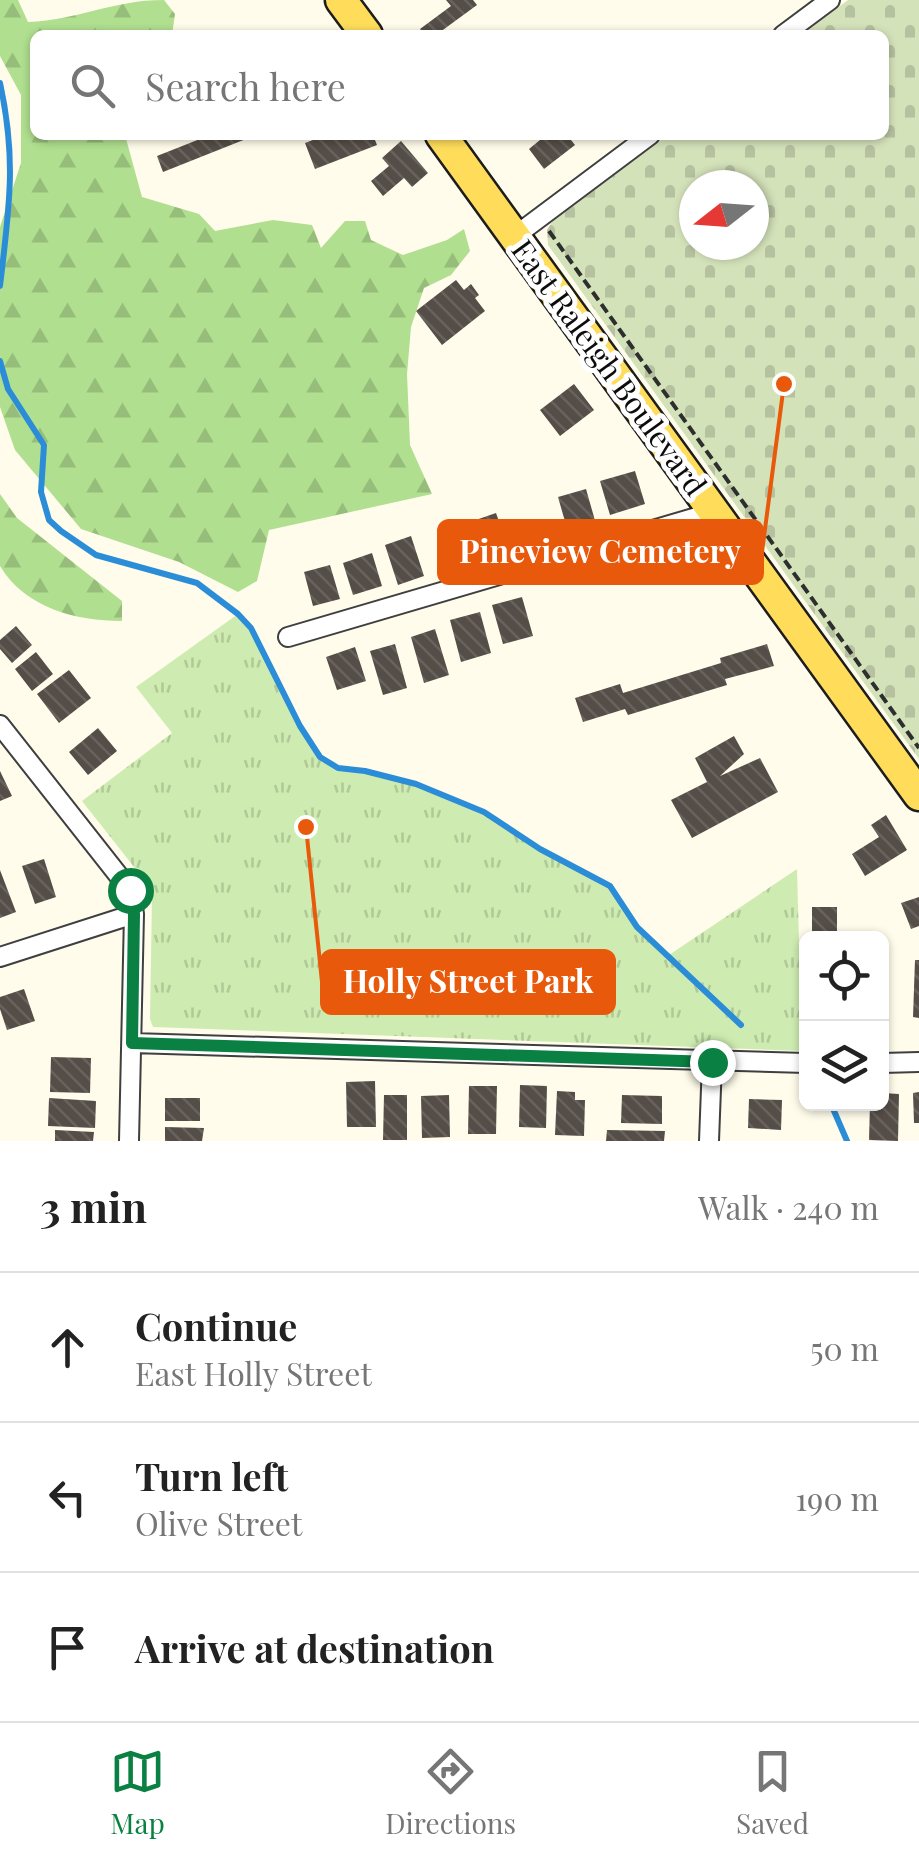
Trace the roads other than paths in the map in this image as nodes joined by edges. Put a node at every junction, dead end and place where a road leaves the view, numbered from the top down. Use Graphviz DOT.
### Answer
graph roads {
  1 [pos="340,0"];
  2 [pos="830,0"];
  3 [pos="362,30"];
  4 [pos="790,30"];
  5 [pos="445,140"];
  6 [pos="643,140"];
  7 [pos="515,236"];
  8 [pos="714,512"];
  9 [pos="288,637"];
  10 [pos="0,725"];
  11 [pos="919,795"];
  12 [pos="134,914"];
  13 [pos="0,957"];
  14 [pos="132,1043"];
  15 [pos="712,1062"];
  16 [pos="919,1062"];
  17 [pos="799,1063"];
  18 [pos="889,1063"];
  19 [pos="129,1141"];
  20 [pos="708,1141"];
  1 -- 3 [label="main road"];
  2 -- 4 [label="street"];
  5 -- 7 [label="main road, East Raleigh Boulevard"];
  6 -- 7 [label="street"];
  7 -- 8 [label="main road, East Raleigh Boulevard"];
  8 -- 9 [label="street"];
  8 -- 11 [label="main road, East Raleigh Boulevard"];
  10 -- 12 [label="street"];
  12 -- 13 [label="street"];
  12 -- 14 [label="street"];
  14 -- 15 [label="street"];
  14 -- 19 [label="street"];
  15 -- 17 [label="street"];
  15 -- 20 [label="street"];
  16 -- 18 [label="street"];
}
